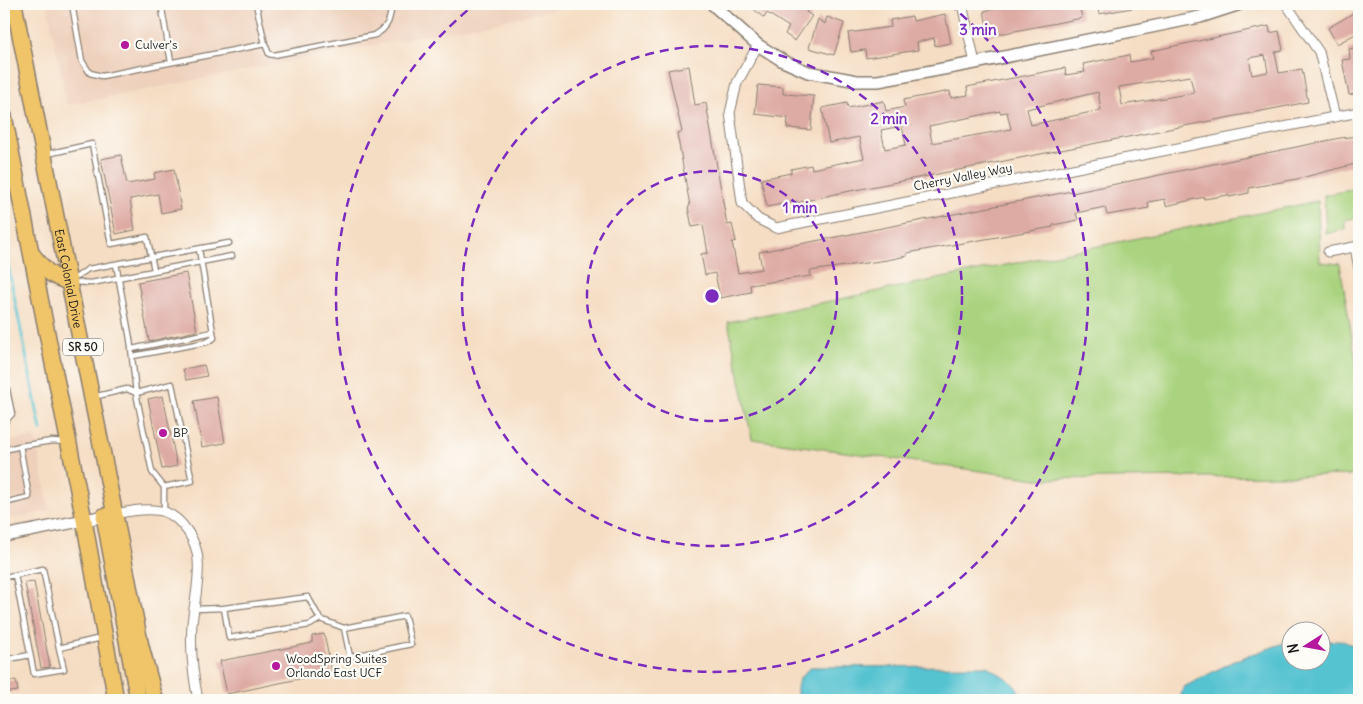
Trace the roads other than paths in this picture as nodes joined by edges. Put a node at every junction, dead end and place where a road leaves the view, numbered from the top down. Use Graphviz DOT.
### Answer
graph roads {
  1 [pos="14,4"];
  2 [pos="72,4"];
  3 [pos="256,4"];
  4 [pos="392,4"];
  5 [pos="712,4"];
  6 [pos="962,4"];
  7 [pos="1240,4"];
  8 [pos="1286,4"];
  9 [pos="162,9"];
  10 [pos="265,44"];
  11 [pos="758,45"];
  12 [pos="171,62"];
  13 [pos="975,63"];
  14 [pos="1359,112"];
  15 [pos="4,116"];
  16 [pos="1335,116"];
  17 [pos="44,155"];
  18 [pos="9,174"];
  19 [pos="230,243"];
  20 [pos="1357,246"];
  21 [pos="198,249"];
  22 [pos="1328,252"];
  23 [pos="31,253"];
  24 [pos="232,256"];
  25 [pos="152,257"];
  26 [pos="201,261"];
  27 [pos="116,264"];
  28 [pos="1359,268"];
  29 [pos="154,270"];
  30 [pos="118,277"];
  31 [pos="70,282"];
  32 [pos="213,332"];
  33 [pos="132,349"];
  34 [pos="132,356"];
  35 [pos="4,375"];
  36 [pos="5,389"];
  37 [pos="136,393"];
  38 [pos="92,397"];
  39 [pos="4,423"];
  40 [pos="69,442"];
  41 [pos="20,446"];
  42 [pos="4,450"];
  43 [pos="164,487"];
  44 [pos="4,503"];
  45 [pos="164,512"];
  46 [pos="110,515"];
  47 [pos="84,520"];
  48 [pos="4,536"];
  49 [pos="15,575"];
  50 [pos="4,577"];
  51 [pos="224,608"];
  52 [pos="194,609"];
  53 [pos="320,619"];
  54 [pos="344,628"];
  55 [pos="105,638"];
  56 [pos="140,645"];
  57 [pos="59,648"];
  58 [pos="30,655"];
  59 [pos="4,660"];
  60 [pos="116,700"];
  61 [pos="138,700"];
  62 [pos="151,700"];
  63 [pos="155,700"];
  64 [pos="198,700"];
  1 -- 17 [label="highway, East Colonial Drive / SR 50"];
  2 -- 12 [label="lane"];
  3 -- 10 [label="lane"];
  4 -- 10 [label="lane"];
  5 -- 11 [label="street"];
  6 -- 13 [label="street"];
  7 -- 13 [label="street"];
  8 -- 16 [label="street"];
  9 -- 12 [label="lane"];
  10 -- 12 [label="lane"];
  11 -- 13 [label="street"];
  11 -- 16 [label="street, Cherry Valley Way"];
  14 -- 16 [label="street, Cherry Valley Way"];
  15 -- 18 [label="highway, SR 50"];
  17 -- 25 [label="lane"];
  17 -- 31 [label="highway, East Colonial Drive / SR 50"];
  18 -- 23 [label="highway, SR 50"];
  19 -- 21 [label="lane"];
  20 -- 22 [label="street"];
  20 -- 28 [label="street"];
  21 -- 25 [label="lane"];
  21 -- 26 [label="lane"];
  23 -- 31 [label="highway"];
  23 -- 40 [label="highway, SR 50"];
  24 -- 26 [label="lane"];
  25 -- 27 [label="lane"];
  25 -- 29 [label="lane"];
  26 -- 29 [label="lane"];
  26 -- 32 [label="lane"];
  27 -- 30 [label="lane"];
  27 -- 31 [label="lane"];
  29 -- 30 [label="lane"];
  30 -- 31 [label="lane"];
  30 -- 33 [label="lane"];
  31 -- 38 [label="highway, East Colonial Drive / SR 50"];
  32 -- 33 [label="lane"];
  32 -- 34 [label="lane"];
  33 -- 34 [label="lane"];
  34 -- 37 [label="lane"];
  35 -- 36 [label="lane"];
  36 -- 39 [label="lane"];
  37 -- 38 [label="lane"];
  37 -- 43 [label="lane"];
  37 -- 43 [label="lane"];
  38 -- 46 [label="highway, East Colonial Drive / SR 50"];
  40 -- 41 [label="lane"];
  40 -- 47 [label="highway, SR 50"];
  41 -- 42 [label="lane"];
  41 -- 44 [label="lane"];
  43 -- 45 [label="lane"];
  45 -- 46 [label="street"];
  45 -- 52 [label="street"];
  46 -- 47 [label="street"];
  46 -- 56 [label="highway, East Colonial Drive / SR 50"];
  46 -- 61 [label="highway"];
  47 -- 48 [label="street"];
  47 -- 55 [label="highway, SR 50"];
  49 -- 50 [label="lane"];
  49 -- 57 [label="lane"];
  49 -- 58 [label="lane"];
  51 -- 52 [label="lane"];
  51 -- 53 [label="lane"];
  51 -- 53 [label="lane"];
  52 -- 64 [label="street"];
  53 -- 54 [label="lane"];
  54 -- 54 [label="lane"];
  55 -- 57 [label="lane"];
  55 -- 60 [label="highway, SR 50"];
  56 -- 62 [label="highway, East Colonial Drive / SR 50"];
  56 -- 63 [label="highway"];
  57 -- 58 [label="lane"];
  58 -- 59 [label="lane"];
}
